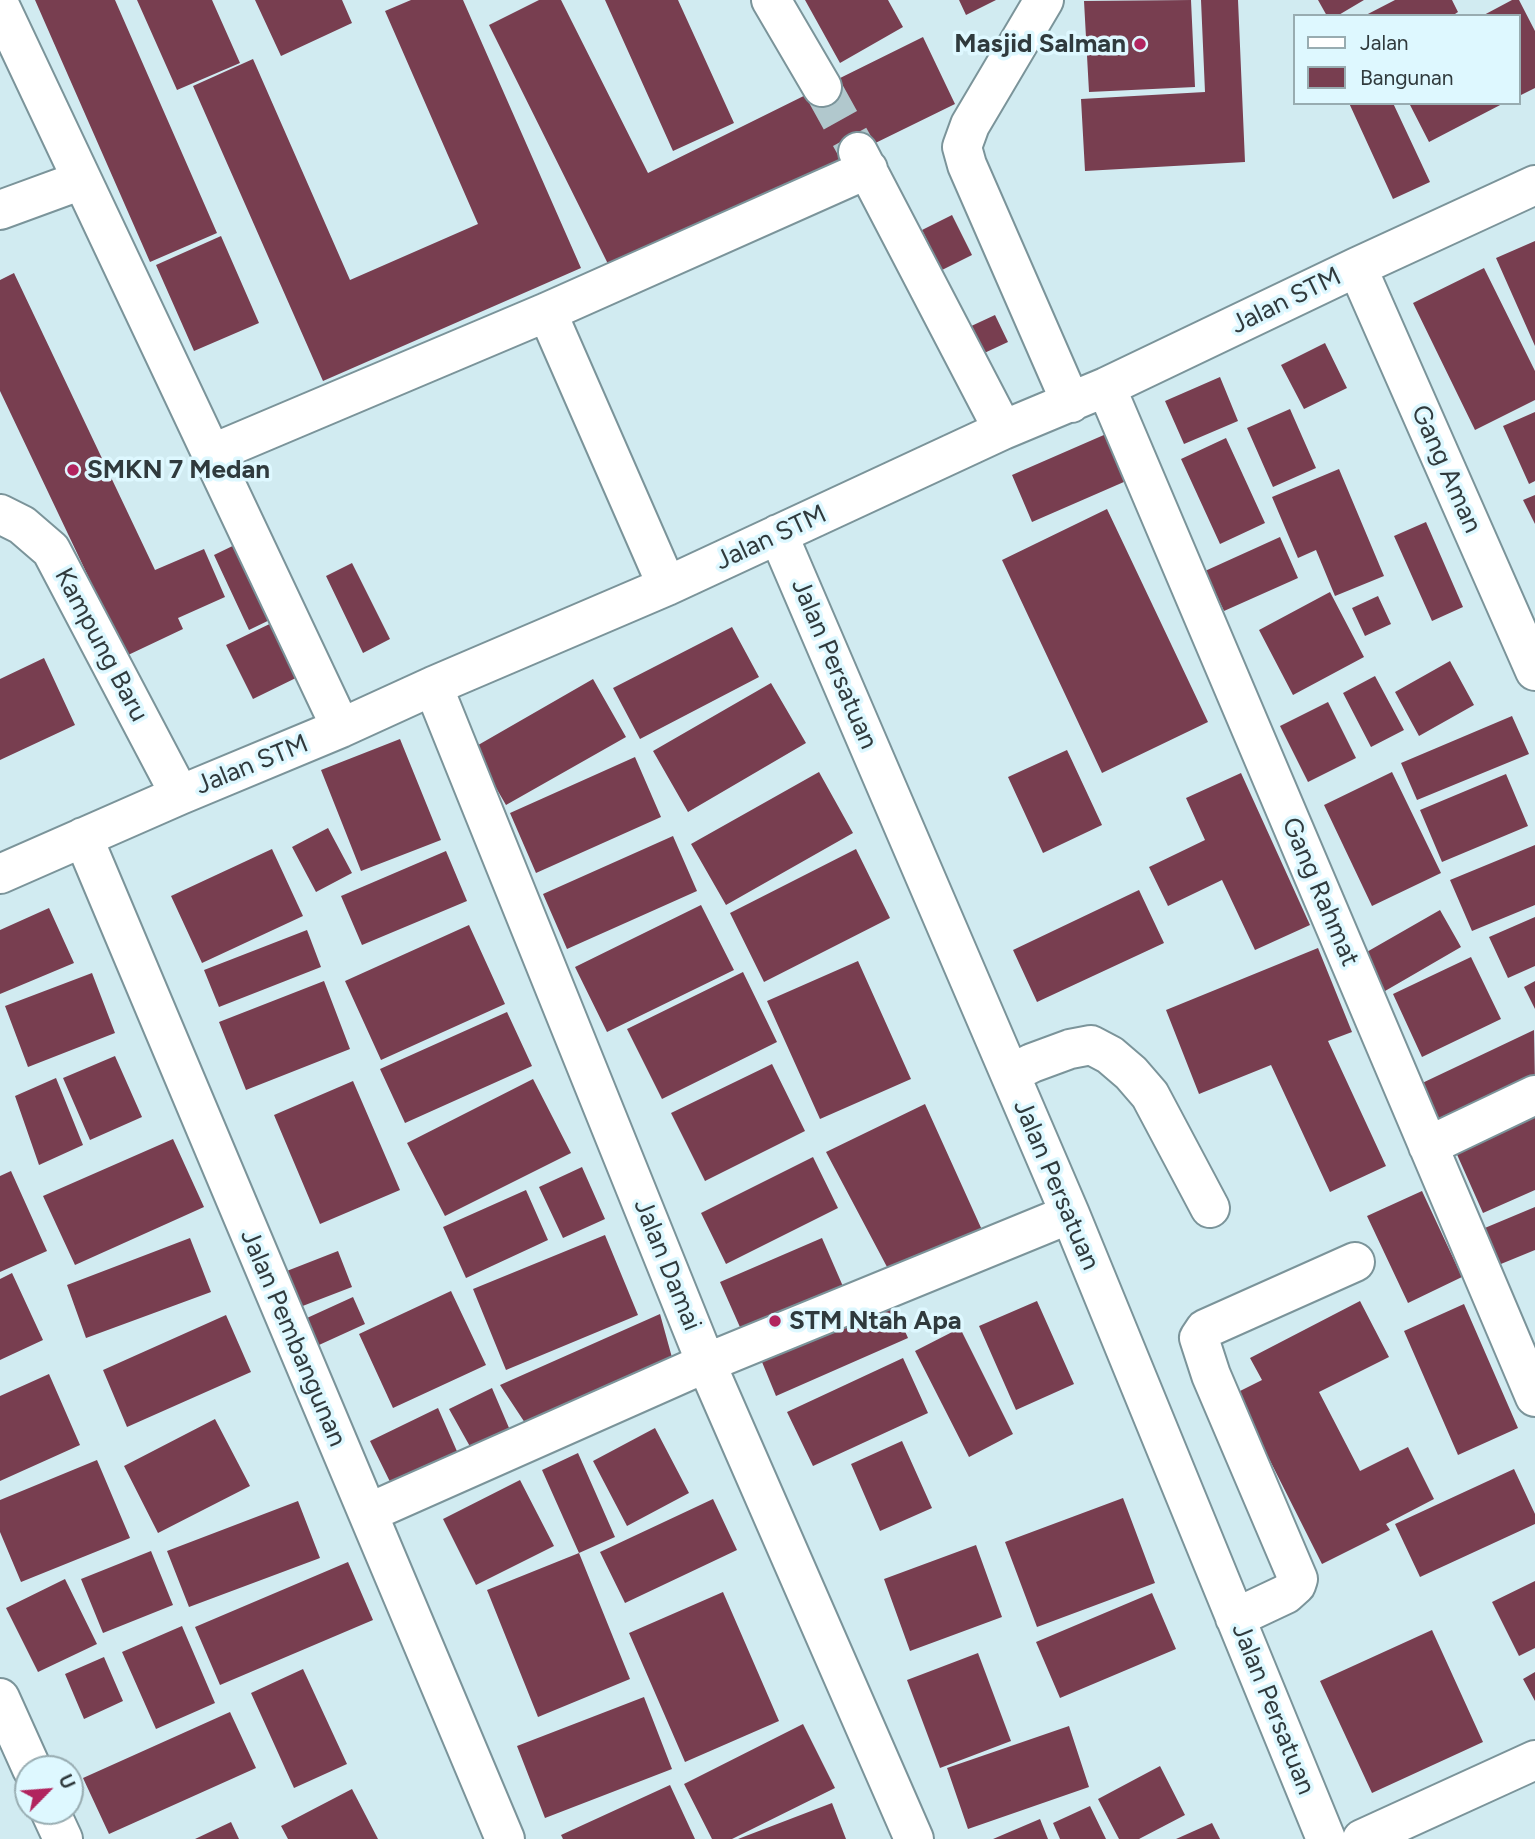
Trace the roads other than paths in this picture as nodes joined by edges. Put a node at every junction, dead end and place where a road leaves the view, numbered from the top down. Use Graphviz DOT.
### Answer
graph roads {
  1 [pos="771,0"];
  2 [pos="1044,0"];
  3 [pos="0,7"];
  4 [pos="822,87"];
  5 [pos="82,180"];
  6 [pos="1535,185"];
  7 [pos="0,210"];
  8 [pos="1357,267"];
  9 [pos="547,312"];
  10 [pos="1106,387"];
  11 [pos="1071,402"];
  12 [pos="1003,430"];
  13 [pos="211,454"];
  14 [pos="0,514"];
  15 [pos="778,534"];
  16 [pos="667,586"];
  17 [pos="1535,671"];
  18 [pos="433,686"];
  19 [pos="341,728"];
  20 [pos="180,795"];
  21 [pos="83,837"];
  22 [pos="0,874"];
  23 [pos="1010,1074"];
  24 [pos="1535,1095"];
  25 [pos="1428,1146"];
  26 [pos="1210,1208"];
  27 [pos="1070,1214"];
  28 [pos="1355,1262"];
  29 [pos="706,1363"];
  30 [pos="1535,1397"];
  31 [pos="368,1513"];
  32 [pos="1235,1618"];
  33 [pos="0,1698"];
  34 [pos="26,1755"];
  35 [pos="1535,1760"];
  36 [pos="505,1839"];
  37 [pos="914,1839"];
  38 [pos="1326,1839"];
  39 [pos="1362,1839"];
  1 -- 4 [label="street"];
  2 -- 11 [label="street"];
  3 -- 5 [label="street"];
  5 -- 7 [label="street"];
  5 -- 13 [label="street"];
  6 -- 8 [label="street, Jalan STM"];
  8 -- 10 [label="street, Jalan STM"];
  8 -- 17 [label="street, Gang Aman"];
  9 -- 12 [label="street"];
  9 -- 13 [label="street"];
  9 -- 16 [label="street"];
  10 -- 11 [label="street, Jalan STM"];
  10 -- 25 [label="street, Gang Rahmat"];
  11 -- 12 [label="street, Jalan STM"];
  12 -- 15 [label="street, Jalan STM"];
  13 -- 19 [label="street"];
  14 -- 20 [label="street, Kampung Baru"];
  15 -- 16 [label="street, Jalan STM"];
  15 -- 23 [label="street, Jalan Persatuan"];
  16 -- 18 [label="street, Jalan STM"];
  18 -- 19 [label="street, Jalan STM"];
  18 -- 29 [label="street, Jalan Damai"];
  19 -- 20 [label="street, Jalan STM"];
  20 -- 21 [label="street, Jalan STM"];
  21 -- 22 [label="street, Jalan STM"];
  21 -- 31 [label="street, Jalan Pembangunan"];
  23 -- 26 [label="street"];
  23 -- 27 [label="street, Jalan Persatuan"];
  24 -- 25 [label="street"];
  25 -- 30 [label="street, Gang Rahmat"];
  27 -- 29 [label="street"];
  27 -- 32 [label="street, Jalan Persatuan"];
  28 -- 32 [label="street"];
  29 -- 31 [label="street"];
  29 -- 37 [label="street, Jalan Damai"];
  31 -- 36 [label="street, Jalan Pembangunan"];
  32 -- 38 [label="street, Jalan Persatuan"];
  33 -- 34 [label="street"];
  35 -- 39 [label="street"];
}
